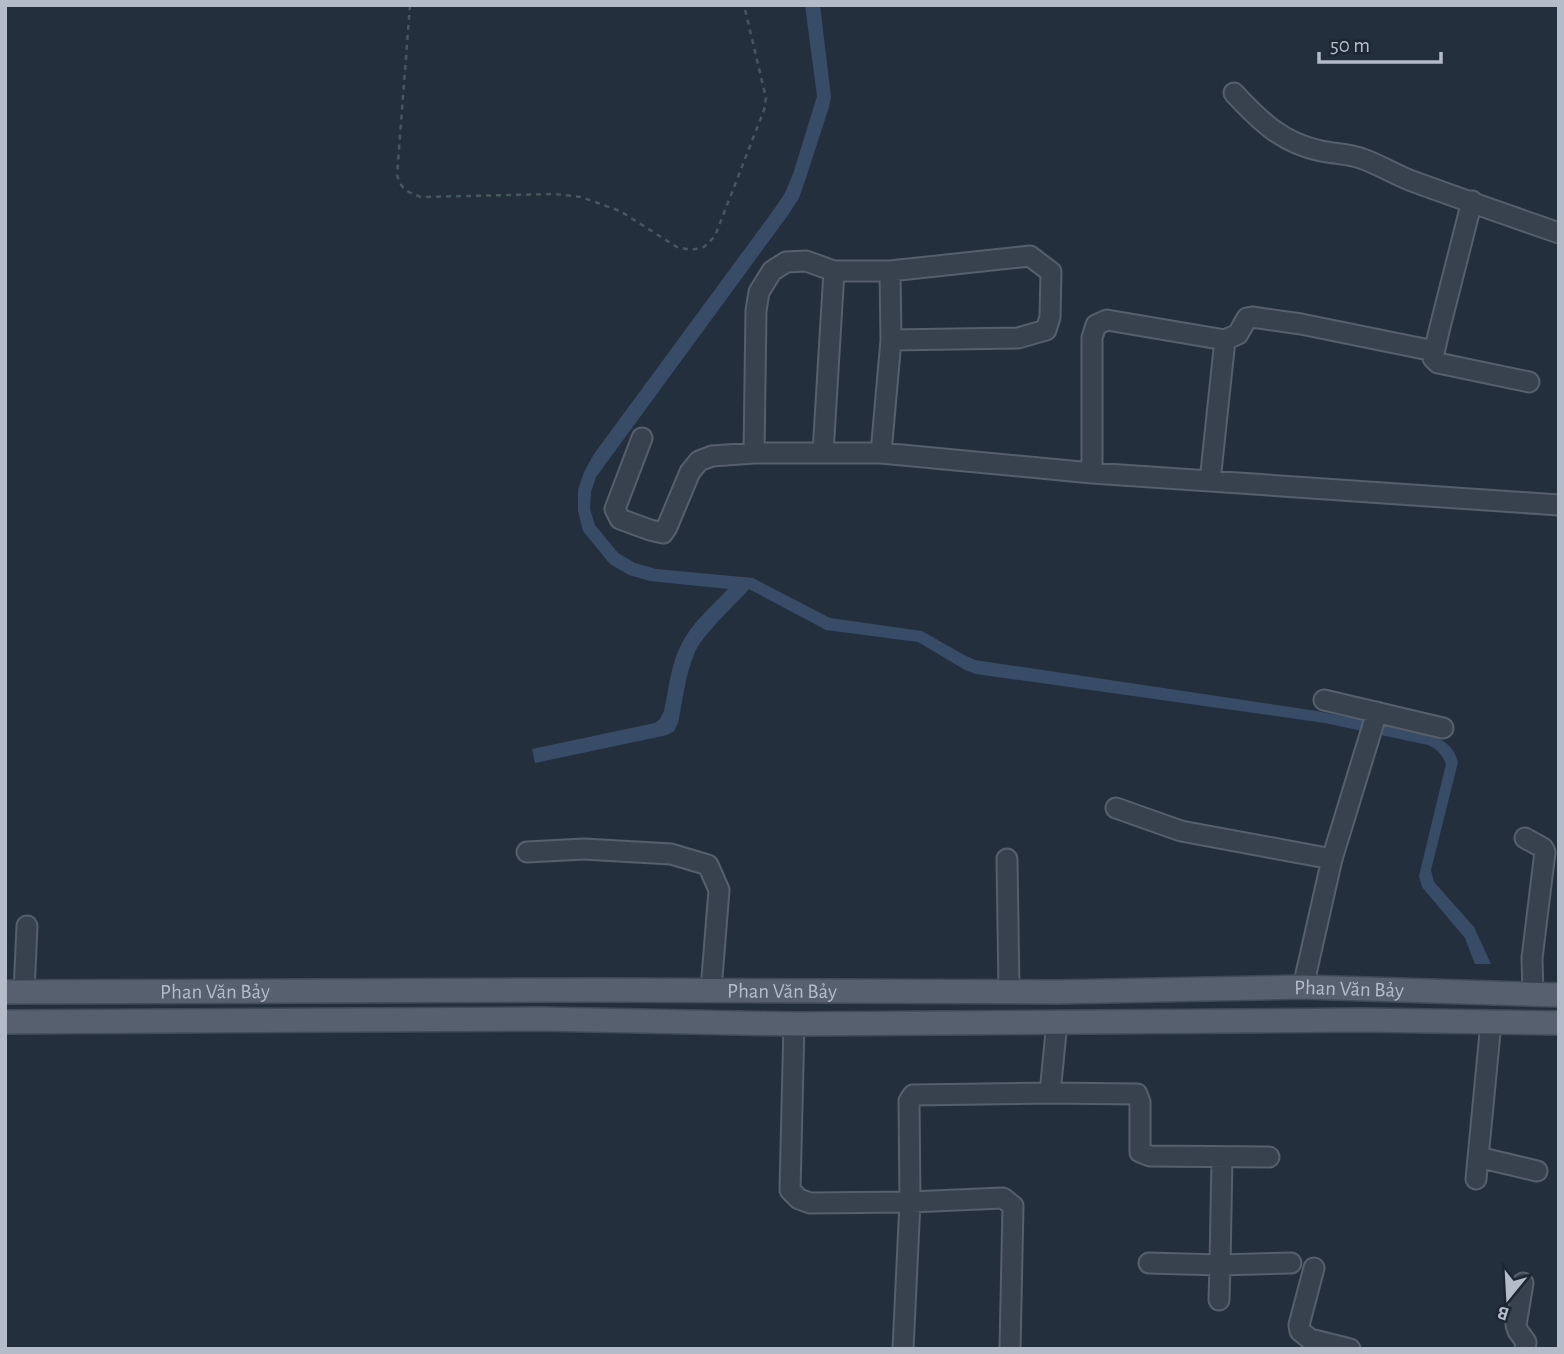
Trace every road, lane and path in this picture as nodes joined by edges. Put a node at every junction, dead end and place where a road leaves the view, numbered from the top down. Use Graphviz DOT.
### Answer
graph roads {
  1 [pos="410,5"];
  2 [pos="744,5"];
  3 [pos="1234,93"];
  4 [pos="1472,201"];
  5 [pos="1559,233"];
  6 [pos="834,271"];
  7 [pos="890,271"];
  8 [pos="891,340"];
  9 [pos="1225,340"];
  10 [pos="1434,351"];
  11 [pos="1529,382"];
  12 [pos="642,438"];
  13 [pos="754,453"];
  14 [pos="823,453"];
  15 [pos="881,453"];
  16 [pos="1093,473"];
  17 [pos="1210,481"];
  18 [pos="1559,505"];
  19 [pos="1324,700"];
  20 [pos="1374,722"];
  21 [pos="1443,728"];
  22 [pos="1116,808"];
  23 [pos="1525,838"];
  24 [pos="527,852"];
  25 [pos="1007,859"];
  26 [pos="1332,859"];
  27 [pos="27,926"];
  28 [pos="1303,987"];
  29 [pos="712,990"];
  30 [pos="1009,991"];
  31 [pos="15,992"];
  32 [pos="1057,992"];
  33 [pos="1533,994"];
  34 [pos="1559,995"];
  35 [pos="5,1022"];
  36 [pos="1057,1022"];
  37 [pos="1491,1022"];
  38 [pos="1559,1023"];
  39 [pos="794,1024"];
  40 [pos="1050,1093"];
  41 [pos="1222,1157"];
  42 [pos="1269,1157"];
  43 [pos="1478,1157"];
  44 [pos="1537,1171"];
  45 [pos="1476,1179"];
  46 [pos="910,1202"];
  47 [pos="1149,1263"];
  48 [pos="1292,1263"];
  49 [pos="1220,1265"];
  50 [pos="1314,1268"];
  51 [pos="1523,1283"];
  52 [pos="1219,1300"];
  53 [pos="902,1349"];
  54 [pos="1010,1349"];
  55 [pos="1350,1349"];
  56 [pos="1525,1349"];
  1 -- 2 [label="path"];
  3 -- 4 [label="street"];
  4 -- 5 [label="street"];
  4 -- 10 [label="street"];
  6 -- 7 [label="street"];
  6 -- 13 [label="street"];
  6 -- 14 [label="street"];
  7 -- 8 [label="street"];
  7 -- 8 [label="street"];
  8 -- 15 [label="street"];
  9 -- 10 [label="street"];
  9 -- 16 [label="street"];
  9 -- 17 [label="street"];
  10 -- 11 [label="street"];
  12 -- 13 [label="street"];
  13 -- 14 [label="street"];
  14 -- 15 [label="street"];
  15 -- 16 [label="street"];
  16 -- 17 [label="street"];
  17 -- 18 [label="street"];
  19 -- 20 [label="street"];
  20 -- 21 [label="street"];
  20 -- 26 [label="street"];
  22 -- 26 [label="street"];
  23 -- 33 [label="street"];
  24 -- 29 [label="street"];
  25 -- 30 [label="street"];
  26 -- 28 [label="street"];
  27 -- 31 [label="street"];
  28 -- 32 [label="main road, Phan Văn Bảy"];
  28 -- 33 [label="main road, Phan Văn Bảy"];
  29 -- 30 [label="main road, Phan Văn Bảy"];
  29 -- 31 [label="main road, Phan Văn Bảy"];
  30 -- 32 [label="main road, Phan Văn Bảy"];
  32 -- 36 [label="main road"];
  33 -- 34 [label="main road, Phan Văn Bảy"];
  35 -- 39 [label="main road, Phan Văn Bảy"];
  36 -- 37 [label="main road, Phan Văn Bảy"];
  36 -- 39 [label="main road, Phan Văn Bảy"];
  36 -- 40 [label="street"];
  37 -- 38 [label="main road, Phan Văn Bảy"];
  37 -- 43 [label="street"];
  39 -- 46 [label="street"];
  40 -- 41 [label="street"];
  40 -- 46 [label="street"];
  41 -- 42 [label="street"];
  41 -- 49 [label="street"];
  43 -- 44 [label="street"];
  43 -- 45 [label="street"];
  46 -- 53 [label="street"];
  46 -- 54 [label="street"];
  47 -- 49 [label="street"];
  48 -- 49 [label="street"];
  49 -- 52 [label="street"];
  50 -- 55 [label="street"];
  51 -- 56 [label="street"];
}
